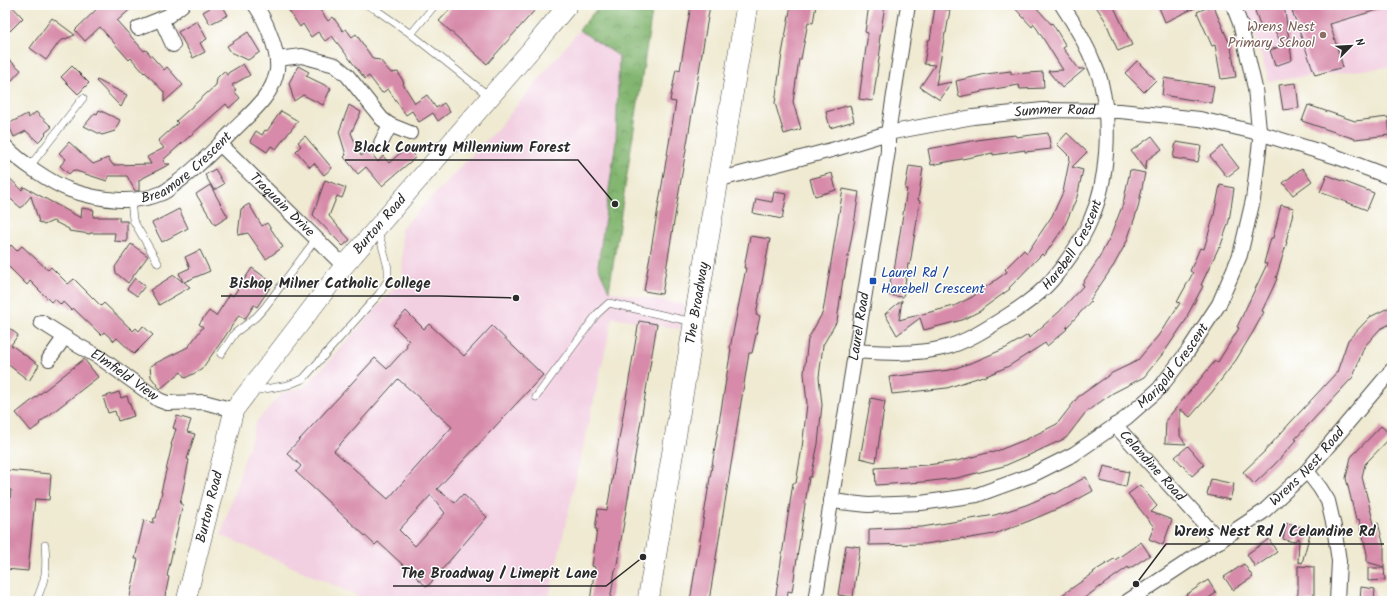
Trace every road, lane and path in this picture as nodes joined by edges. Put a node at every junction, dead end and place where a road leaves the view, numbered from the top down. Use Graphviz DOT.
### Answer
graph roads {
  1 [pos="182,5"];
  2 [pos="255,5"];
  3 [pos="367,5"];
  4 [pos="435,5"];
  5 [pos="567,5"];
  6 [pos="747,5"];
  7 [pos="908,5"];
  8 [pos="1062,5"];
  9 [pos="1233,5"];
  10 [pos="161,19"];
  11 [pos="138,28"];
  12 [pos="411,34"];
  13 [pos="173,45"];
  14 [pos="277,58"];
  15 [pos="491,97"];
  16 [pos="83,98"];
  17 [pos="1106,110"];
  18 [pos="390,125"];
  19 [pos="410,133"];
  20 [pos="888,133"];
  21 [pos="1259,133"];
  22 [pos="381,143"];
  23 [pos="220,144"];
  24 [pos="5,146"];
  25 [pos="30,166"];
  26 [pos="1391,174"];
  27 [pos="717,180"];
  28 [pos="131,200"];
  29 [pos="378,227"];
  30 [pos="316,239"];
  31 [pos="158,263"];
  32 [pos="344,266"];
  33 [pos="41,322"];
  34 [pos="695,322"];
  35 [pos="64,338"];
  36 [pos="856,351"];
  37 [pos="221,354"];
  38 [pos="49,359"];
  39 [pos="1392,370"];
  40 [pos="248,391"];
  41 [pos="536,398"];
  42 [pos="234,410"];
  43 [pos="1115,425"];
  44 [pos="1307,471"];
  45 [pos="831,501"];
  46 [pos="1220,542"];
  47 [pos="45,545"];
  48 [pos="36,601"];
  49 [pos="186,601"];
  50 [pos="648,601"];
  51 [pos="815,601"];
  52 [pos="1128,601"];
  53 [pos="1337,601"];
  1 -- 10 [label="street"];
  2 -- 14 [label="street, Breamore Crescent"];
  3 -- 12 [label="lane"];
  4 -- 12 [label="lane"];
  5 -- 15 [label="main road, Burton Road"];
  6 -- 27 [label="main road, The Broadway"];
  7 -- 20 [label="street, Laurel Road"];
  8 -- 17 [label="street, Harebell Crescent"];
  9 -- 21 [label="street, Marigold Crescent"];
  10 -- 11 [label="street"];
  10 -- 13 [label="street"];
  12 -- 15 [label="lane"];
  14 -- 18 [label="street"];
  14 -- 23 [label="street, Breamore Crescent"];
  15 -- 29 [label="main road, Burton Road"];
  16 -- 25 [label="lane"];
  17 -- 20 [label="street, Summer Road"];
  17 -- 21 [label="street, Summer Road"];
  17 -- 36 [label="street, Harebell Crescent"];
  18 -- 19 [label="street"];
  18 -- 22 [label="street"];
  20 -- 27 [label="street, Summer Road"];
  20 -- 36 [label="street, Laurel Road"];
  21 -- 26 [label="street, Summer Road"];
  21 -- 43 [label="street, Marigold Crescent"];
  23 -- 28 [label="street, Breamore Crescent"];
  23 -- 30 [label="street, Traquain Drive"];
  24 -- 25 [label="street, Breamore Crescent"];
  25 -- 28 [label="street, Breamore Crescent"];
  27 -- 34 [label="main road, The Broadway"];
  28 -- 31 [label="lane"];
  29 -- 32 [label="main road, Burton Road"];
  29 -- 40 [label="lane"];
  30 -- 32 [label="street, Traquain Drive"];
  30 -- 37 [label="lane"];
  32 -- 40 [label="main road, Burton Road"];
  33 -- 35 [label="street, Elmfield View"];
  34 -- 41 [label="lane"];
  34 -- 50 [label="main road, The Broadway"];
  35 -- 38 [label="street"];
  35 -- 42 [label="street, Elmfield View"];
  36 -- 45 [label="street, Laurel Road"];
  39 -- 44 [label="street, Wrens Nest Road"];
  40 -- 42 [label="main road, Burton Road"];
  42 -- 49 [label="main road, Burton Road"];
  43 -- 45 [label="street, Marigold Crescent"];
  43 -- 46 [label="street, Celandine Road"];
  44 -- 46 [label="street, Wrens Nest Road"];
  44 -- 53 [label="street"];
  45 -- 51 [label="street, Laurel Road"];
  46 -- 52 [label="street, Wrens Nest Road"];
  47 -- 48 [label="lane"];
}
